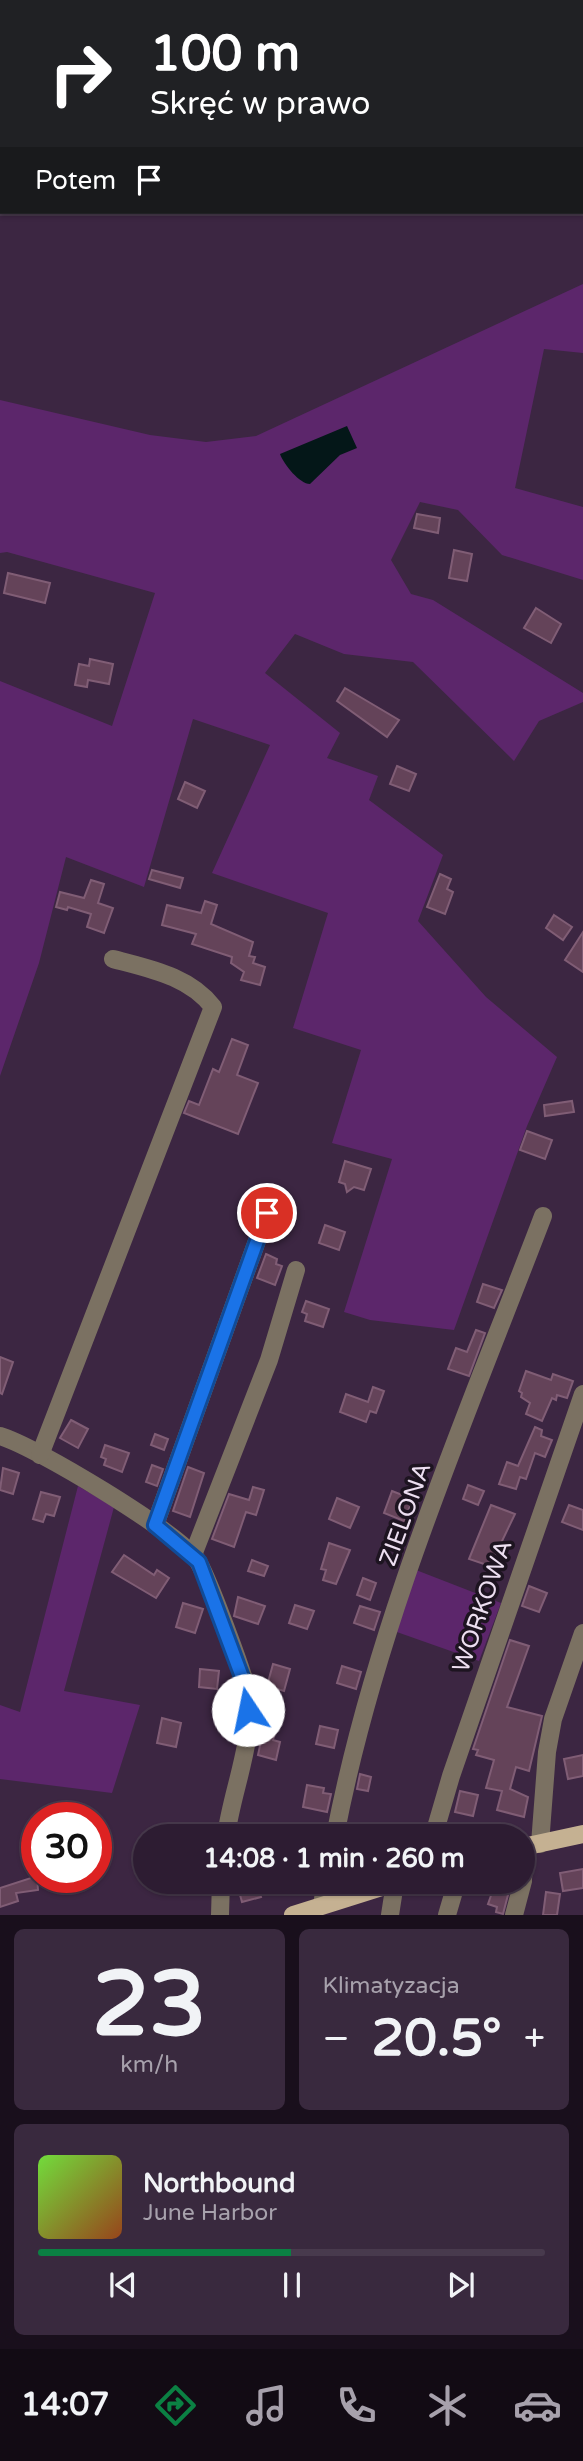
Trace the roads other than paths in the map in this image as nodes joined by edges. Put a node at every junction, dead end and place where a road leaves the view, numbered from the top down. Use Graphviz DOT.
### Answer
graph roads {
  1 [pos="113,959"];
  2 [pos="267,1213"];
  3 [pos="543,1216"];
  4 [pos="296,1270"];
  5 [pos="583,1394"];
  6 [pos="0,1436"];
  7 [pos="40,1455"];
  8 [pos="155,1525"];
  9 [pos="193,1555"];
  10 [pos="583,1633"];
  11 [pos="229,1824"];
  12 [pos="337,1824"];
  13 [pos="437,1824"];
  14 [pos="534,1824"];
  15 [pos="583,1834"];
  16 [pos="535,1845"];
  17 [pos="220,1894"];
  18 [pos="324,1894"];
  19 [pos="358,1894"];
  20 [pos="395,1894"];
  21 [pos="453,1894"];
  22 [pos="519,1894"];
  23 [pos="322,1905"];
  24 [pos="220,1915"];
  25 [pos="293,1915"];
  26 [pos="390,1915"];
  27 [pos="447,1915"];
  28 [pos="513,1915"];
  1 -- 7 [label="street"];
  2 -- 8 [label="street"];
  3 -- 12 [label="street, ZIELONA"];
  4 -- 9 [label="street"];
  5 -- 13 [label="street, WORKOWA"];
  6 -- 7 [label="street"];
  7 -- 8 [label="street"];
  8 -- 9 [label="street"];
  9 -- 11 [label="street"];
  10 -- 14 [label="street"];
  15 -- 16 [label="main road"];
  17 -- 24 [label="street"];
  18 -- 23 [label="street"];
  19 -- 23 [label="main road"];
  20 -- 26 [label="street"];
  21 -- 27 [label="street"];
  22 -- 28 [label="street"];
  23 -- 25 [label="main road"];
}
